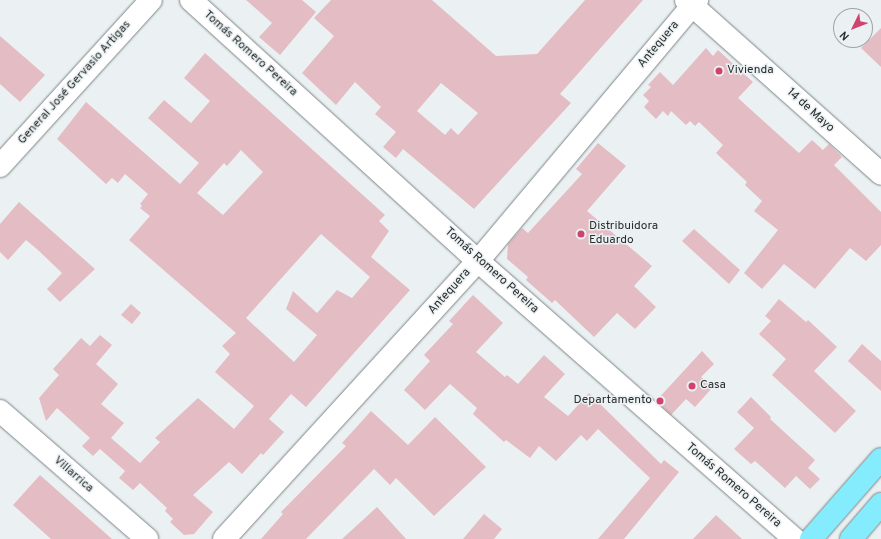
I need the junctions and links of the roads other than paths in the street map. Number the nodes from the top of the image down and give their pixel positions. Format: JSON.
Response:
{"nodes":[{"id":1,"x":151,"y":0,"type":"edge"},
{"id":2,"x":191,"y":0,"type":"edge"},
{"id":3,"x":692,"y":2,"type":"edge"},
{"id":4,"x":0,"y":166,"type":"edge"},
{"id":5,"x":881,"y":174,"type":"edge"},
{"id":6,"x":478,"y":261,"type":"junction"},
{"id":7,"x":0,"y":411,"type":"edge"},
{"id":8,"x":881,"y":459,"type":"edge"},
{"id":9,"x":881,"y":504,"type":"edge"},
{"id":10,"x":147,"y":539,"type":"edge"},
{"id":11,"x":224,"y":539,"type":"edge"},
{"id":12,"x":794,"y":539,"type":"edge"},
{"id":13,"x":811,"y":539,"type":"edge"},
{"id":14,"x":851,"y":539,"type":"edge"}],
"edges":[{"from":1,"to":4,"type":"street","name":"General José Gervasio Artigas"},
{"from":2,"to":6,"type":"street","name":"Tomás Romero Pereira"},
{"from":3,"to":5,"type":"street","name":"14 de Mayo"},
{"from":3,"to":6,"type":"street","name":"Antequera"},
{"from":6,"to":11,"type":"street","name":"Antequera"},
{"from":6,"to":12,"type":"street","name":"Tomás Romero Pereira"},
{"from":7,"to":10,"type":"street","name":"Villarrica"},
{"from":8,"to":13,"type":"main road"},
{"from":9,"to":14,"type":"main road"}]}
